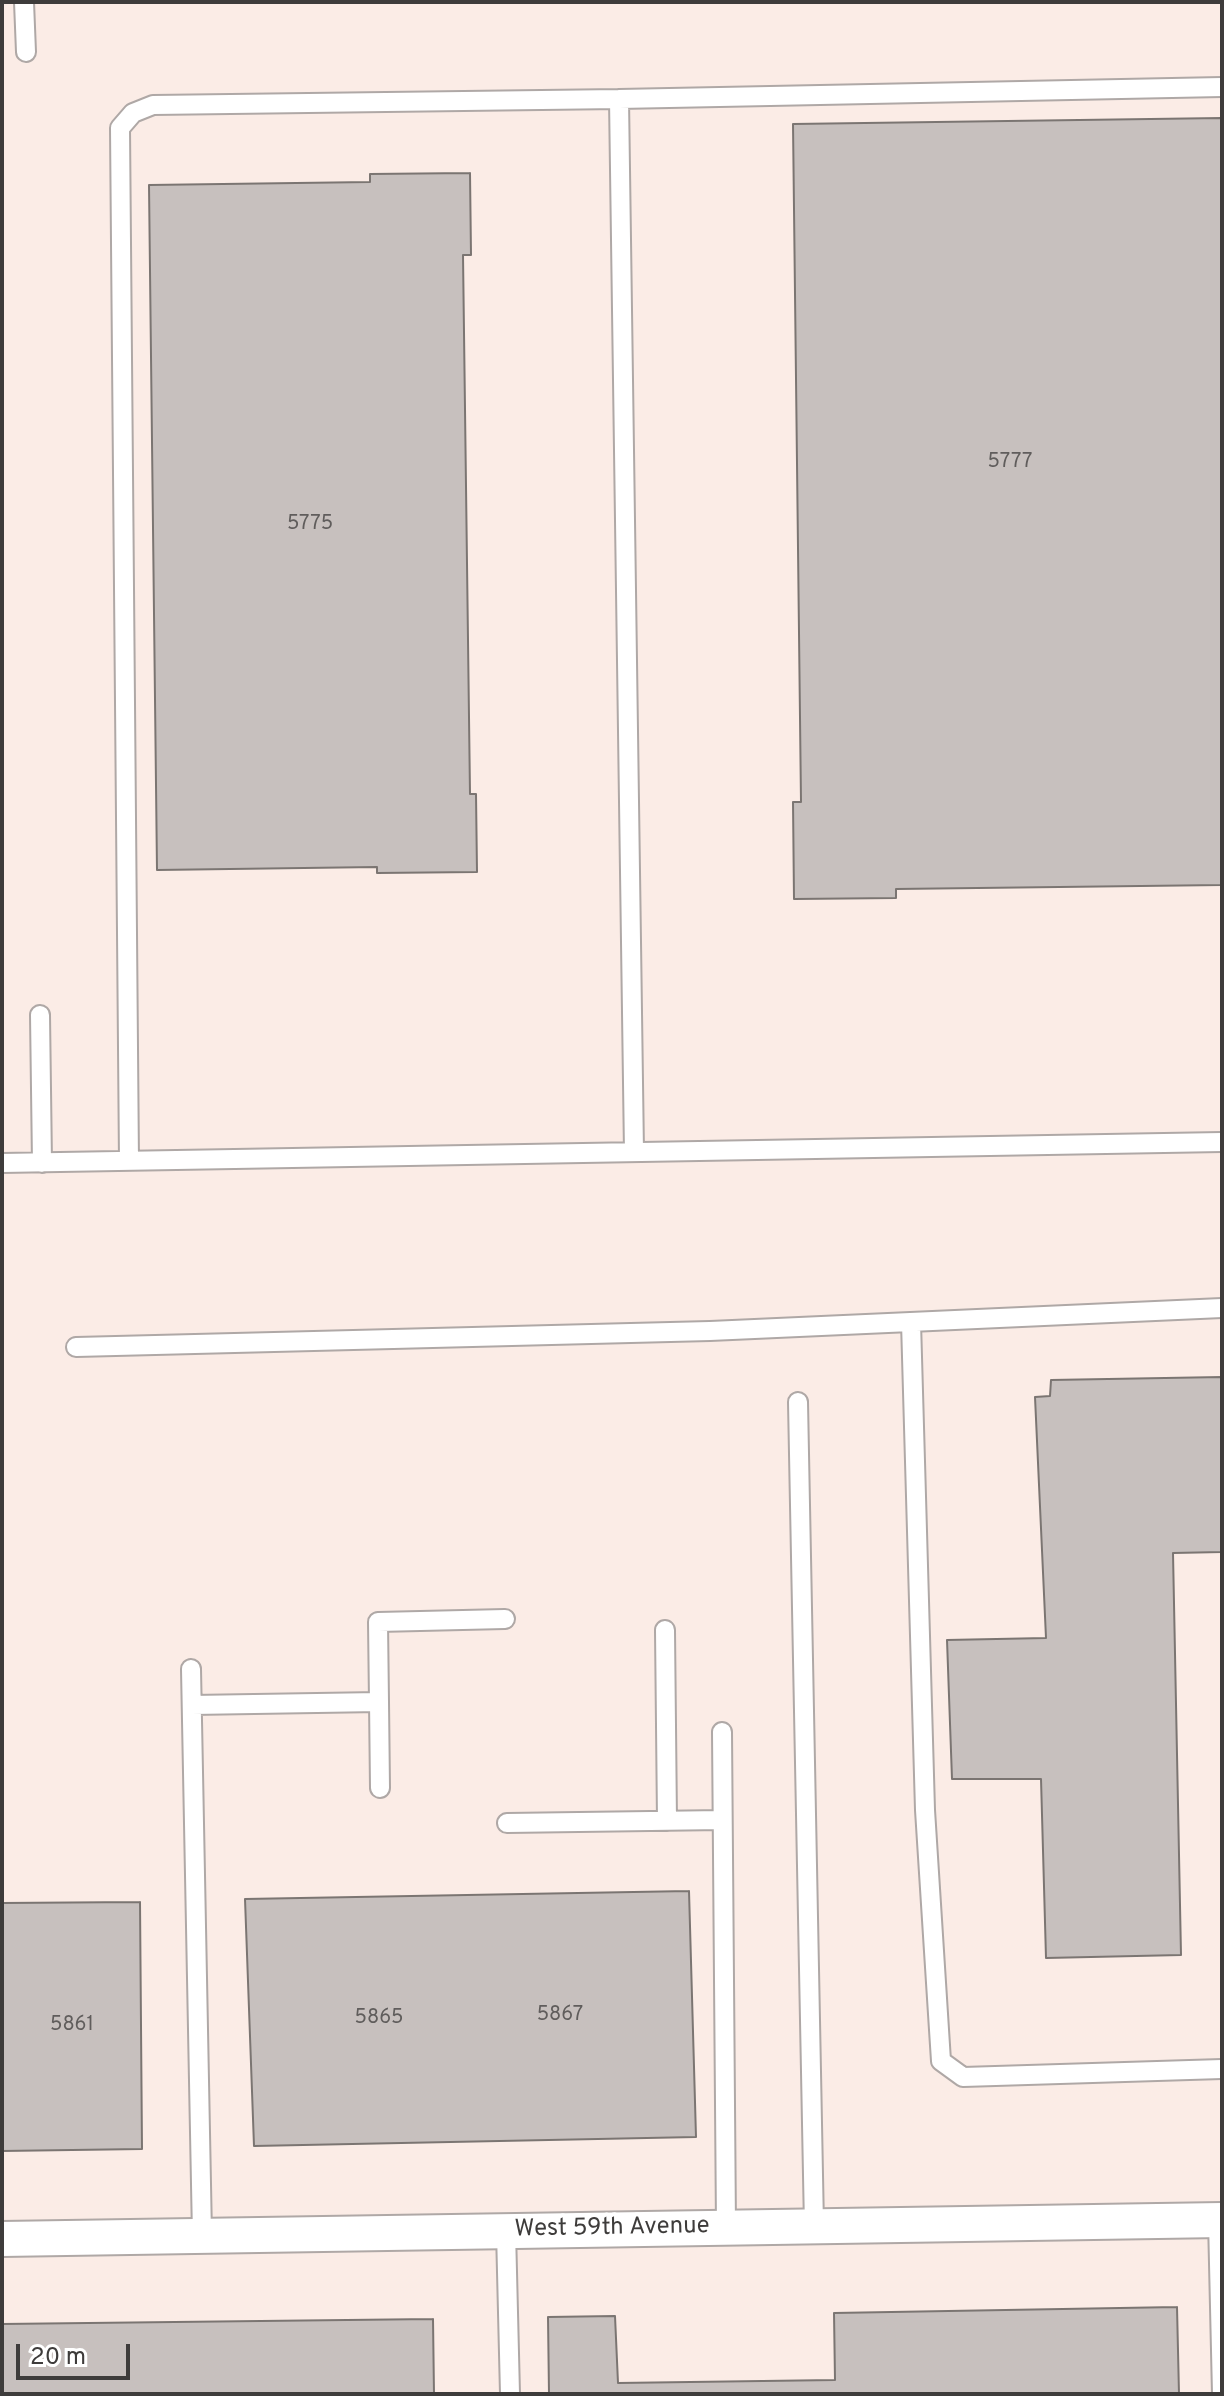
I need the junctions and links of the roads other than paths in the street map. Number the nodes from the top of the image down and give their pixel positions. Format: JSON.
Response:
{"nodes":[{"id":1,"x":24,"y":2,"type":"edge"},
{"id":2,"x":26,"y":52,"type":"dead end"},
{"id":3,"x":1222,"y":87,"type":"edge"},
{"id":4,"x":619,"y":99,"type":"junction"},
{"id":5,"x":40,"y":1015,"type":"dead end"},
{"id":6,"x":1222,"y":1142,"type":"edge"},
{"id":7,"x":634,"y":1152,"type":"junction"},
{"id":8,"x":129,"y":1161,"type":"junction"},
{"id":9,"x":2,"y":1163,"type":"edge"},
{"id":10,"x":42,"y":1163,"type":"junction"},
{"id":11,"x":1222,"y":1308,"type":"edge"},
{"id":12,"x":911,"y":1322,"type":"junction"},
{"id":13,"x":76,"y":1347,"type":"dead end"},
{"id":14,"x":798,"y":1402,"type":"dead end"},
{"id":15,"x":505,"y":1619,"type":"dead end"},
{"id":16,"x":665,"y":1630,"type":"dead end"},
{"id":17,"x":191,"y":1669,"type":"dead end"},
{"id":18,"x":379,"y":1702,"type":"junction"},
{"id":19,"x":192,"y":1705,"type":"junction"},
{"id":20,"x":722,"y":1732,"type":"dead end"},
{"id":21,"x":380,"y":1788,"type":"dead end"},
{"id":22,"x":722,"y":1820,"type":"junction"},
{"id":23,"x":667,"y":1821,"type":"junction"},
{"id":24,"x":507,"y":1823,"type":"dead end"},
{"id":25,"x":1222,"y":2069,"type":"edge"},
{"id":26,"x":1220,"y":2220,"type":"edge"},
{"id":27,"x":814,"y":2226,"type":"junction"},
{"id":28,"x":726,"y":2227,"type":"junction"},
{"id":29,"x":506,"y":2231,"type":"junction"},
{"id":30,"x":202,"y":2235,"type":"junction"},
{"id":31,"x":2,"y":2239,"type":"edge"},
{"id":32,"x":510,"y":2394,"type":"edge"},
{"id":33,"x":1222,"y":2394,"type":"edge"}],
"edges":[{"from":1,"to":2,"type":"lane"},
{"from":3,"to":4,"type":"lane"},
{"from":4,"to":7,"type":"lane"},
{"from":4,"to":8,"type":"lane"},
{"from":5,"to":10,"type":"lane"},
{"from":6,"to":7,"type":"lane"},
{"from":7,"to":8,"type":"lane"},
{"from":8,"to":10,"type":"lane"},
{"from":9,"to":10,"type":"lane"},
{"from":11,"to":12,"type":"lane"},
{"from":12,"to":13,"type":"lane"},
{"from":12,"to":25,"type":"lane"},
{"from":14,"to":27,"type":"lane"},
{"from":15,"to":18,"type":"lane"},
{"from":16,"to":23,"type":"lane"},
{"from":17,"to":19,"type":"lane"},
{"from":18,"to":19,"type":"lane"},
{"from":18,"to":21,"type":"lane"},
{"from":19,"to":30,"type":"lane"},
{"from":20,"to":22,"type":"lane"},
{"from":22,"to":23,"type":"lane"},
{"from":22,"to":28,"type":"lane"},
{"from":23,"to":24,"type":"lane"},
{"from":26,"to":27,"type":"street","name":"West 59th Avenue"},
{"from":26,"to":33,"type":"lane"},
{"from":27,"to":28,"type":"street","name":"West 59th Avenue"},
{"from":28,"to":29,"type":"street","name":"West 59th Avenue"},
{"from":29,"to":30,"type":"street","name":"West 59th Avenue"},
{"from":29,"to":32,"type":"lane"},
{"from":30,"to":31,"type":"street","name":"West 59th Avenue"}]}
